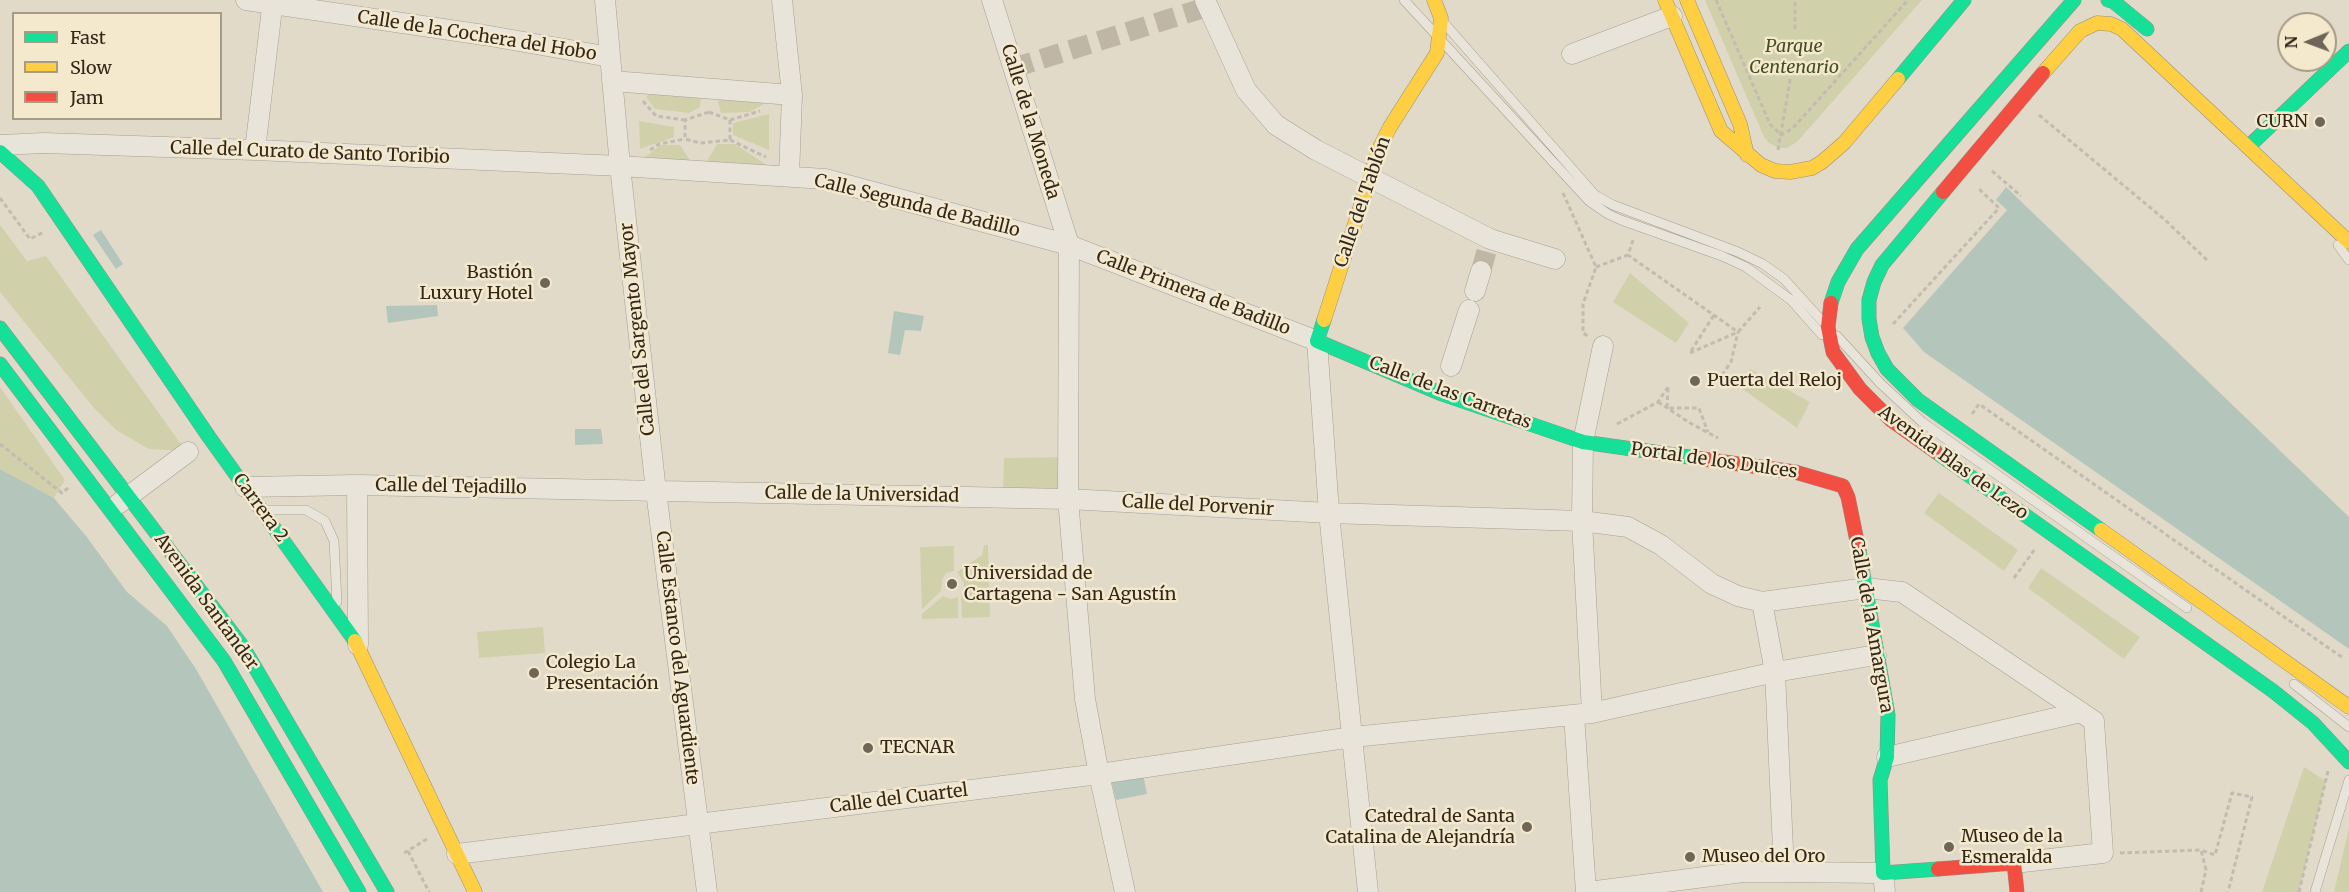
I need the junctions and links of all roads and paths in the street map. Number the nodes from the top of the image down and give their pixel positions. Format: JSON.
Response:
{"nodes":[{"id":1,"x":246,"y":0,"type":"edge"},
{"id":2,"x":605,"y":0,"type":"edge"},
{"id":3,"x":782,"y":0,"type":"edge"},
{"id":4,"x":992,"y":0,"type":"edge"},
{"id":5,"x":1205,"y":0,"type":"edge"},
{"id":6,"x":1404,"y":0,"type":"edge"},
{"id":7,"x":1425,"y":0,"type":"edge"},
{"id":8,"x":1434,"y":0,"type":"edge"},
{"id":9,"x":1687,"y":0,"type":"edge"},
{"id":10,"x":1716,"y":0,"type":"edge"},
{"id":11,"x":1795,"y":0,"type":"edge"},
{"id":12,"x":1908,"y":0,"type":"edge"},
{"id":13,"x":1964,"y":0,"type":"edge"},
{"id":14,"x":2074,"y":0,"type":"edge"},
{"id":15,"x":2108,"y":0,"type":"edge"},
{"id":16,"x":273,"y":2,"type":"edge"},
{"id":17,"x":1668,"y":8,"type":"edge"},
{"id":18,"x":1440,"y":18,"type":"junction"},
{"id":19,"x":1795,"y":29,"type":"dead end"},
{"id":20,"x":2154,"y":35,"type":"dead end"},
{"id":21,"x":1440,"y":39,"type":"junction"},
{"id":22,"x":2349,"y":51,"type":"edge"},
{"id":23,"x":1572,"y":54,"type":"dead end"},
{"id":24,"x":610,"y":57,"type":"junction"},
{"id":25,"x":1791,"y":75,"type":"dead end"},
{"id":26,"x":621,"y":81,"type":"junction"},
{"id":27,"x":792,"y":95,"type":"junction"},
{"id":28,"x":2039,"y":115,"type":"dead end"},
{"id":29,"x":685,"y":120,"type":"junction"},
{"id":30,"x":1781,"y":135,"type":"junction"},
{"id":31,"x":0,"y":145,"type":"edge"},
{"id":32,"x":2248,"y":147,"type":"junction"},
{"id":33,"x":255,"y":150,"type":"junction"},
{"id":34,"x":0,"y":152,"type":"edge"},
{"id":35,"x":1747,"y":155,"type":"junction"},
{"id":36,"x":620,"y":166,"type":"junction"},
{"id":37,"x":1775,"y":171,"type":"junction"},
{"id":38,"x":1992,"y":171,"type":"dead end"},
{"id":39,"x":1369,"y":175,"type":"junction"},
{"id":40,"x":789,"y":176,"type":"junction"},
{"id":41,"x":1978,"y":188,"type":"dead end"},
{"id":42,"x":1562,"y":192,"type":"dead end"},
{"id":43,"x":2021,"y":196,"type":"dead end"},
{"id":44,"x":0,"y":198,"type":"edge"},
{"id":45,"x":2302,"y":198,"type":"junction"},
{"id":46,"x":44,"y":232,"type":"dead end"},
{"id":47,"x":1633,"y":240,"type":"dead end"},
{"id":48,"x":2349,"y":242,"type":"edge"},
{"id":49,"x":1069,"y":245,"type":"junction"},
{"id":50,"x":1628,"y":255,"type":"junction"},
{"id":51,"x":1555,"y":259,"type":"dead end"},
{"id":52,"x":2349,"y":260,"type":"edge"},
{"id":53,"x":2209,"y":262,"type":"dead end"},
{"id":54,"x":1596,"y":267,"type":"junction"},
{"id":55,"x":1481,"y":271,"type":"tunnel mouth"},
{"id":56,"x":1475,"y":291,"type":"dead end"},
{"id":57,"x":1760,"y":307,"type":"dead end"},
{"id":58,"x":1469,"y":310,"type":"dead end"},
{"id":59,"x":1714,"y":315,"type":"junction"},
{"id":60,"x":1899,"y":318,"type":"dead end"},
{"id":61,"x":1828,"y":327,"type":"junction"},
{"id":62,"x":0,"y":328,"type":"edge"},
{"id":63,"x":1738,"y":332,"type":"junction"},
{"id":64,"x":1317,"y":340,"type":"junction"},
{"id":65,"x":1603,"y":346,"type":"joint"},
{"id":66,"x":1833,"y":352,"type":"junction"},
{"id":67,"x":0,"y":364,"type":"edge"},
{"id":68,"x":1451,"y":366,"type":"dead end"},
{"id":69,"x":1722,"y":375,"type":"dead end"},
{"id":70,"x":1970,"y":417,"type":"dead end"},
{"id":71,"x":1611,"y":427,"type":"dead end"},
{"id":72,"x":1709,"y":434,"type":"dead end"},
{"id":73,"x":1583,"y":442,"type":"junction"},
{"id":74,"x":0,"y":444,"type":"edge"},
{"id":75,"x":199,"y":444,"type":"junction"},
{"id":76,"x":85,"y":475,"type":"junction"},
{"id":77,"x":357,"y":485,"type":"junction"},
{"id":78,"x":1843,"y":486,"type":"joint"},
{"id":79,"x":245,"y":487,"type":"junction"},
{"id":80,"x":656,"y":491,"type":"junction"},
{"id":81,"x":129,"y":496,"type":"junction"},
{"id":82,"x":1068,"y":499,"type":"junction"},
{"id":83,"x":111,"y":509,"type":"junction"},
{"id":84,"x":263,"y":510,"type":"junction"},
{"id":85,"x":1329,"y":513,"type":"junction"},
{"id":86,"x":1582,"y":521,"type":"junction"},
{"id":87,"x":2037,"y":545,"type":"dead end"},
{"id":88,"x":2014,"y":578,"type":"dead end"},
{"id":89,"x":1866,"y":588,"type":"junction"},
{"id":90,"x":1762,"y":602,"type":"junction"},
{"id":91,"x":2192,"y":611,"type":"dead end"},
{"id":92,"x":338,"y":616,"type":"junction"},
{"id":93,"x":358,"y":645,"type":"junction"},
{"id":94,"x":1876,"y":656,"type":"junction"},
{"id":95,"x":2343,"y":658,"type":"dead end"},
{"id":96,"x":1774,"y":672,"type":"junction"},
{"id":97,"x":2288,"y":679,"type":"dead end"},
{"id":98,"x":2349,"y":707,"type":"edge"},
{"id":99,"x":2081,"y":712,"type":"junction"},
{"id":100,"x":1583,"y":714,"type":"junction"},
{"id":101,"x":2349,"y":727,"type":"edge"},
{"id":102,"x":1353,"y":737,"type":"junction"},
{"id":103,"x":1887,"y":757,"type":"junction"},
{"id":104,"x":2349,"y":762,"type":"edge"},
{"id":105,"x":2329,"y":765,"type":"dead end"},
{"id":106,"x":1099,"y":774,"type":"junction"},
{"id":107,"x":2349,"y":780,"type":"edge"},
{"id":108,"x":698,"y":825,"type":"junction"},
{"id":109,"x":444,"y":828,"type":"junction"},
{"id":110,"x":2201,"y":850,"type":"junction"},
{"id":111,"x":2103,"y":853,"type":"junction"},
{"id":112,"x":457,"y":854,"type":"junction"},
{"id":113,"x":2014,"y":863,"type":"junction"},
{"id":114,"x":1784,"y":872,"type":"junction"},
{"id":115,"x":1884,"y":883,"type":"edge"},
{"id":116,"x":1721,"y":884,"type":"edge"},
{"id":117,"x":359,"y":892,"type":"edge"},
{"id":118,"x":387,"y":892,"type":"edge"},
{"id":119,"x":429,"y":892,"type":"edge"},
{"id":120,"x":476,"y":892,"type":"edge"},
{"id":121,"x":707,"y":892,"type":"edge"},
{"id":122,"x":1125,"y":892,"type":"edge"},
{"id":123,"x":1368,"y":892,"type":"edge"},
{"id":124,"x":1587,"y":892,"type":"edge"},
{"id":125,"x":2017,"y":892,"type":"edge"},
{"id":126,"x":2201,"y":892,"type":"edge"},
{"id":127,"x":2228,"y":892,"type":"edge"},
{"id":128,"x":2299,"y":892,"type":"edge"},
{"id":129,"x":2315,"y":892,"type":"edge"}],
"edges":[{"from":1,"to":16,"type":"street","name":"Calle de la Cochera del Hobo"},
{"from":2,"to":24,"type":"street","name":"Calle del Sargento Mayor"},
{"from":3,"to":27,"type":"street"},
{"from":4,"to":49,"type":"street","name":"Calle de la Moneda"},
{"from":5,"to":39,"type":"street"},
{"from":6,"to":21,"type":"lane"},
{"from":7,"to":18,"type":"lane"},
{"from":8,"to":18,"type":"main road"},
{"from":9,"to":35,"type":"main road"},
{"from":10,"to":30,"type":"path"},
{"from":11,"to":19,"type":"path"},
{"from":12,"to":30,"type":"path"},
{"from":13,"to":37,"type":"main road"},
{"from":14,"to":61,"type":"main road","name":"Avenida Blas de Lezo"},
{"from":15,"to":20,"type":"main road"},
{"from":16,"to":24,"type":"street","name":"Calle de la Cochera del Hobo"},
{"from":16,"to":33,"type":"street"},
{"from":17,"to":23,"type":"street"},
{"from":17,"to":35,"type":"main road"},
{"from":18,"to":21,"type":"main road"},
{"from":18,"to":61,"type":"lane"},
{"from":21,"to":39,"type":"main road","name":"Calle del Tablón"},
{"from":21,"to":66,"type":"lane"},
{"from":22,"to":32,"type":"main road"},
{"from":24,"to":26,"type":"street","name":"Calle del Sargento Mayor"},
{"from":25,"to":30,"type":"path"},
{"from":26,"to":27,"type":"street"},
{"from":26,"to":29,"type":"path"},
{"from":26,"to":36,"type":"street","name":"Calle del Sargento Mayor"},
{"from":27,"to":40,"type":"street"},
{"from":28,"to":53,"type":"path"},
{"from":29,"to":29,"type":"path"},
{"from":30,"to":37,"type":"path"},
{"from":31,"to":33,"type":"street","name":"Calle del Curato de Santo Toribio"},
{"from":32,"to":45,"type":"main road","name":"Avenida Blas de Lezo"},
{"from":32,"to":98,"type":"main road","name":"Avenida Blas de Lezo"},
{"from":33,"to":36,"type":"street","name":"Calle del Curato de Santo Toribio"},
{"from":34,"to":75,"type":"main road","name":"Carrera 2"},
{"from":35,"to":37,"type":"main road"},
{"from":36,"to":40,"type":"street","name":"Calle Segunda de Badillo"},
{"from":36,"to":80,"type":"street","name":"Calle del Sargento Mayor"},
{"from":38,"to":43,"type":"path"},
{"from":39,"to":51,"type":"street"},
{"from":39,"to":64,"type":"main road","name":"Calle del Tablón"},
{"from":40,"to":49,"type":"street","name":"Calle Segunda de Badillo"},
{"from":41,"to":60,"type":"path"},
{"from":42,"to":54,"type":"path"},
{"from":44,"to":46,"type":"path"},
{"from":45,"to":48,"type":"main road","name":"Avenida Blas de Lezo"},
{"from":45,"to":52,"type":"lane"},
{"from":47,"to":50,"type":"path"},
{"from":49,"to":64,"type":"street","name":"Calle Primera de Badillo"},
{"from":49,"to":82,"type":"street","name":"Calle de la Moneda"},
{"from":50,"to":54,"type":"path"},
{"from":50,"to":59,"type":"path"},
{"from":54,"to":65,"type":"path"},
{"from":55,"to":56,"type":"street"},
{"from":57,"to":63,"type":"path"},
{"from":58,"to":68,"type":"street"},
{"from":59,"to":63,"type":"path"},
{"from":59,"to":63,"type":"path"},
{"from":61,"to":66,"type":"main road","name":"Avenida Blas de Lezo"},
{"from":61,"to":91,"type":"lane"},
{"from":62,"to":81,"type":"main road","name":"Avenida Santander"},
{"from":63,"to":69,"type":"path"},
{"from":64,"to":73,"type":"main road","name":"Calle de las Carretas"},
{"from":64,"to":85,"type":"street"},
{"from":65,"to":73,"type":"street"},
{"from":66,"to":104,"type":"main road","name":"Avenida Blas de Lezo"},
{"from":67,"to":76,"type":"main road","name":"Avenida Santander"},
{"from":70,"to":95,"type":"path"},
{"from":71,"to":72,"type":"path"},
{"from":73,"to":78,"type":"main road","name":"Portal de los Dulces"},
{"from":73,"to":86,"type":"street"},
{"from":74,"to":76,"type":"path"},
{"from":75,"to":79,"type":"main road","name":"Carrera 2"},
{"from":75,"to":81,"type":"street"},
{"from":76,"to":83,"type":"main road","name":"Avenida Santander"},
{"from":77,"to":79,"type":"street","name":"Calle del Tejadillo"},
{"from":77,"to":80,"type":"street","name":"Calle del Tejadillo"},
{"from":77,"to":93,"type":"street"},
{"from":78,"to":89,"type":"main road","name":"Calle de la Amargura"},
{"from":79,"to":84,"type":"main road","name":"Carrera 2"},
{"from":80,"to":82,"type":"street","name":"Calle de la Universidad"},
{"from":80,"to":108,"type":"street","name":"Calle Estanco del Aguardiente"},
{"from":81,"to":83,"type":"street"},
{"from":81,"to":118,"type":"main road","name":"Avenida Santander"},
{"from":82,"to":85,"type":"street","name":"Calle del Porvenir"},
{"from":82,"to":106,"type":"street","name":"Calle de la Moneda"},
{"from":83,"to":117,"type":"main road","name":"Avenida Santander"},
{"from":84,"to":92,"type":"main road","name":"Carrera 2"},
{"from":84,"to":92,"type":"lane"},
{"from":85,"to":86,"type":"street","name":"Calle del Porvenir"},
{"from":85,"to":102,"type":"street"},
{"from":86,"to":90,"type":"street","name":"Calle del Porvenir"},
{"from":86,"to":100,"type":"street"},
{"from":87,"to":88,"type":"path"},
{"from":89,"to":90,"type":"street"},
{"from":89,"to":94,"type":"main road","name":"Calle de la Amargura"},
{"from":89,"to":99,"type":"street"},
{"from":90,"to":96,"type":"street"},
{"from":92,"to":93,"type":"main road","name":"Carrera 2"},
{"from":93,"to":109,"type":"main road","name":"Carrera 2"},
{"from":94,"to":96,"type":"street","name":"Calle del Cuartel"},
{"from":94,"to":103,"type":"main road","name":"Calle de la Amargura"},
{"from":96,"to":100,"type":"street","name":"Calle del Cuartel"},
{"from":96,"to":114,"type":"street"},
{"from":97,"to":101,"type":"lane"},
{"from":99,"to":103,"type":"street"},
{"from":99,"to":111,"type":"street"},
{"from":100,"to":102,"type":"street","name":"Calle del Cuartel"},
{"from":100,"to":124,"type":"street"},
{"from":102,"to":106,"type":"street","name":"Calle del Cuartel"},
{"from":102,"to":123,"type":"street"},
{"from":103,"to":115,"type":"main road","name":"Calle de la Amargura"},
{"from":105,"to":128,"type":"path"},
{"from":106,"to":108,"type":"street","name":"Calle del Cuartel"},
{"from":106,"to":122,"type":"street","name":"Calle de la Moneda"},
{"from":107,"to":129,"type":"lane"},
{"from":108,"to":112,"type":"street","name":"Calle del Cuartel"},
{"from":108,"to":121,"type":"street","name":"Calle Estanco del Aguardiente"},
{"from":109,"to":112,"type":"main road","name":"Carrera 2"},
{"from":109,"to":119,"type":"path"},
{"from":110,"to":111,"type":"path"},
{"from":110,"to":126,"type":"path"},
{"from":110,"to":127,"type":"path"},
{"from":111,"to":113,"type":"street"},
{"from":112,"to":120,"type":"main road","name":"Carrera 2"},
{"from":113,"to":115,"type":"main road"},
{"from":113,"to":125,"type":"main road"},
{"from":114,"to":115,"type":"street"},
{"from":114,"to":116,"type":"street"},
{"from":116,"to":124,"type":"street"}]}
